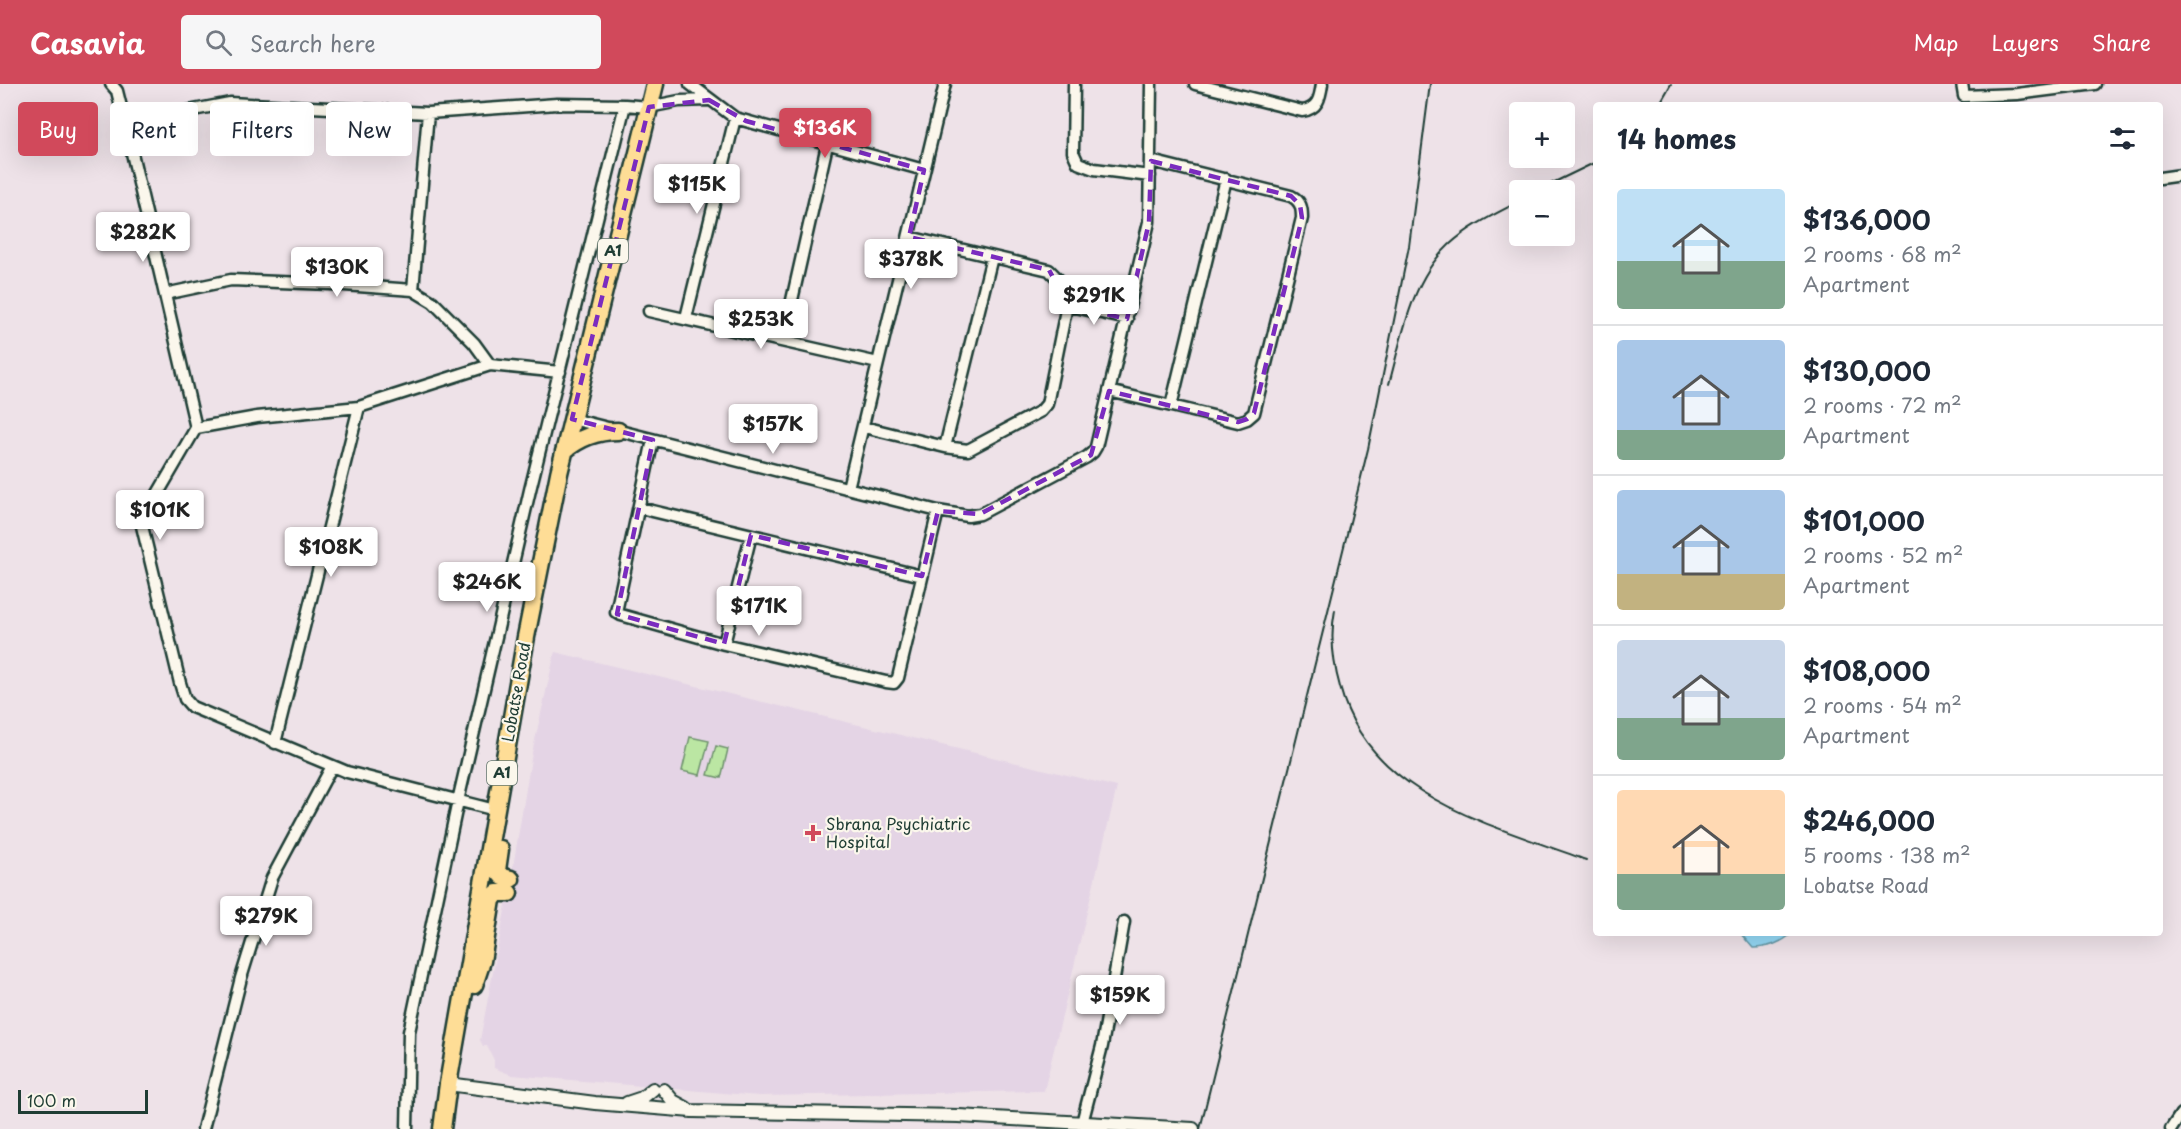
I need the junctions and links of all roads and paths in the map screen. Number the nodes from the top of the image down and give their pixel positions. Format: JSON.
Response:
{"nodes":[{"id":1,"x":111,"y":84,"type":"edge"},
{"id":2,"x":654,"y":84,"type":"edge"},
{"id":3,"x":690,"y":84,"type":"edge"},
{"id":4,"x":945,"y":84,"type":"edge"},
{"id":5,"x":1074,"y":84,"type":"edge"},
{"id":6,"x":1151,"y":84,"type":"edge"},
{"id":7,"x":1195,"y":84,"type":"edge"},
{"id":8,"x":1322,"y":84,"type":"edge"},
{"id":9,"x":1962,"y":84,"type":"edge"},
{"id":10,"x":2095,"y":84,"type":"edge"},
{"id":11,"x":1210,"y":86,"type":"edge"},
{"id":12,"x":710,"y":100,"type":"junction"},
{"id":13,"x":1964,"y":101,"type":"edge"},
{"id":14,"x":120,"y":102,"type":"edge"},
{"id":15,"x":625,"y":105,"type":"junction"},
{"id":16,"x":649,"y":107,"type":"junction"},
{"id":17,"x":198,"y":110,"type":"edge"},
{"id":18,"x":428,"y":113,"type":"junction"},
{"id":19,"x":735,"y":118,"type":"junction"},
{"id":20,"x":827,"y":145,"type":"junction"},
{"id":21,"x":133,"y":156,"type":"edge"},
{"id":22,"x":1151,"y":161,"type":"junction"},
{"id":23,"x":924,"y":170,"type":"junction"},
{"id":24,"x":2181,"y":175,"type":"edge"},
{"id":25,"x":1150,"y":176,"type":"junction"},
{"id":26,"x":2163,"y":178,"type":"edge"},
{"id":27,"x":1226,"y":179,"type":"junction"},
{"id":28,"x":909,"y":237,"type":"junction"},
{"id":29,"x":992,"y":257,"type":"junction"},
{"id":30,"x":413,"y":290,"type":"junction"},
{"id":31,"x":165,"y":294,"type":"junction"},
{"id":32,"x":1067,"y":305,"type":"junction"},
{"id":33,"x":649,"y":310,"type":"dead end"},
{"id":34,"x":686,"y":318,"type":"junction"},
{"id":35,"x":1127,"y":319,"type":"junction"},
{"id":36,"x":783,"y":340,"type":"junction"},
{"id":37,"x":878,"y":363,"type":"junction"},
{"id":38,"x":489,"y":365,"type":"junction"},
{"id":39,"x":560,"y":372,"type":"junction"},
{"id":40,"x":1109,"y":391,"type":"junction"},
{"id":41,"x":1171,"y":405,"type":"junction"},
{"id":42,"x":359,"y":407,"type":"junction"},
{"id":43,"x":572,"y":419,"type":"junction"},
{"id":44,"x":864,"y":427,"type":"junction"},
{"id":45,"x":196,"y":428,"type":"junction"},
{"id":46,"x":618,"y":431,"type":"junction"},
{"id":47,"x":653,"y":440,"type":"junction"},
{"id":48,"x":945,"y":447,"type":"junction"},
{"id":49,"x":564,"y":451,"type":"junction"},
{"id":50,"x":848,"y":488,"type":"junction"},
{"id":51,"x":640,"y":508,"type":"junction"},
{"id":52,"x":938,"y":511,"type":"junction"},
{"id":53,"x":751,"y":535,"type":"junction"},
{"id":54,"x":922,"y":576,"type":"junction"},
{"id":55,"x":724,"y":644,"type":"junction"},
{"id":56,"x":510,"y":728,"type":"junction"},
{"id":57,"x":275,"y":742,"type":"junction"},
{"id":58,"x":332,"y":766,"type":"junction"},
{"id":59,"x":458,"y":801,"type":"junction"},
{"id":60,"x":495,"y":810,"type":"junction"},
{"id":61,"x":1124,"y":922,"type":"dead end"},
{"id":62,"x":457,"y":1035,"type":"junction"},
{"id":63,"x":448,"y":1084,"type":"junction"},
{"id":64,"x":620,"y":1105,"type":"junction"},
{"id":65,"x":692,"y":1111,"type":"junction"},
{"id":66,"x":2181,"y":1114,"type":"edge"},
{"id":67,"x":1082,"y":1123,"type":"junction"},
{"id":68,"x":203,"y":1129,"type":"edge"},
{"id":69,"x":407,"y":1129,"type":"edge"},
{"id":70,"x":442,"y":1129,"type":"edge"},
{"id":71,"x":1193,"y":1129,"type":"edge"},
{"id":72,"x":2171,"y":1129,"type":"edge"}],
"edges":[{"from":1,"to":14,"type":"street"},
{"from":2,"to":16,"type":"highway","name":"Lobatse Road","number":"A1"},
{"from":3,"to":12,"type":"street"},
{"from":4,"to":23,"type":"street"},
{"from":5,"to":25,"type":"street"},
{"from":6,"to":22,"type":"street"},
{"from":7,"to":11,"type":"street"},
{"from":8,"to":11,"type":"street"},
{"from":9,"to":13,"type":"street"},
{"from":10,"to":13,"type":"street"},
{"from":12,"to":16,"type":"street"},
{"from":12,"to":19,"type":"street"},
{"from":15,"to":16,"type":"street"},
{"from":15,"to":18,"type":"street"},
{"from":15,"to":39,"type":"street"},
{"from":16,"to":43,"type":"highway","name":"Lobatse Road","number":"A1"},
{"from":17,"to":18,"type":"street"},
{"from":18,"to":30,"type":"street"},
{"from":19,"to":20,"type":"street"},
{"from":19,"to":34,"type":"street"},
{"from":20,"to":23,"type":"street"},
{"from":20,"to":36,"type":"street"},
{"from":21,"to":31,"type":"street"},
{"from":22,"to":25,"type":"street"},
{"from":22,"to":27,"type":"street"},
{"from":23,"to":28,"type":"street"},
{"from":24,"to":26,"type":"street"},
{"from":25,"to":35,"type":"street"},
{"from":27,"to":41,"type":"street"},
{"from":27,"to":41,"type":"street"},
{"from":28,"to":29,"type":"street"},
{"from":28,"to":37,"type":"street"},
{"from":29,"to":32,"type":"street"},
{"from":29,"to":48,"type":"street"},
{"from":30,"to":31,"type":"street"},
{"from":30,"to":38,"type":"street"},
{"from":31,"to":45,"type":"street"},
{"from":32,"to":35,"type":"street"},
{"from":32,"to":48,"type":"street"},
{"from":33,"to":34,"type":"street"},
{"from":34,"to":36,"type":"street"},
{"from":35,"to":40,"type":"street"},
{"from":36,"to":37,"type":"street"},
{"from":37,"to":44,"type":"street"},
{"from":38,"to":39,"type":"street"},
{"from":38,"to":42,"type":"street"},
{"from":39,"to":59,"type":"street"},
{"from":40,"to":41,"type":"street"},
{"from":40,"to":52,"type":"street"},
{"from":42,"to":45,"type":"street"},
{"from":42,"to":57,"type":"street"},
{"from":43,"to":46,"type":"street"},
{"from":43,"to":49,"type":"highway","name":"Lobatse Road","number":"A1"},
{"from":44,"to":48,"type":"street"},
{"from":44,"to":50,"type":"street"},
{"from":45,"to":57,"type":"street"},
{"from":46,"to":47,"type":"street"},
{"from":46,"to":49,"type":"highway"},
{"from":47,"to":50,"type":"street"},
{"from":47,"to":51,"type":"street"},
{"from":49,"to":56,"type":"highway","name":"Lobatse Road","number":"A1"},
{"from":50,"to":52,"type":"street"},
{"from":51,"to":53,"type":"street"},
{"from":51,"to":55,"type":"street"},
{"from":52,"to":54,"type":"street"},
{"from":53,"to":54,"type":"street"},
{"from":53,"to":55,"type":"street"},
{"from":54,"to":55,"type":"street"},
{"from":56,"to":60,"type":"highway","name":"Lobatse Road","number":"A1"},
{"from":56,"to":62,"type":"highway"},
{"from":57,"to":58,"type":"street"},
{"from":58,"to":59,"type":"street"},
{"from":58,"to":68,"type":"street"},
{"from":59,"to":60,"type":"street"},
{"from":59,"to":69,"type":"street"},
{"from":60,"to":62,"type":"highway","name":"Lobatse Road","number":"A1"},
{"from":61,"to":67,"type":"street"},
{"from":62,"to":63,"type":"highway","name":"Lobatse Road","number":"A1"},
{"from":63,"to":64,"type":"street"},
{"from":63,"to":70,"type":"highway","name":"Lobatse Road","number":"A1"},
{"from":64,"to":65,"type":"street"},
{"from":64,"to":65,"type":"street"},
{"from":65,"to":67,"type":"street"},
{"from":66,"to":72,"type":"street"},
{"from":67,"to":71,"type":"street"}]}
